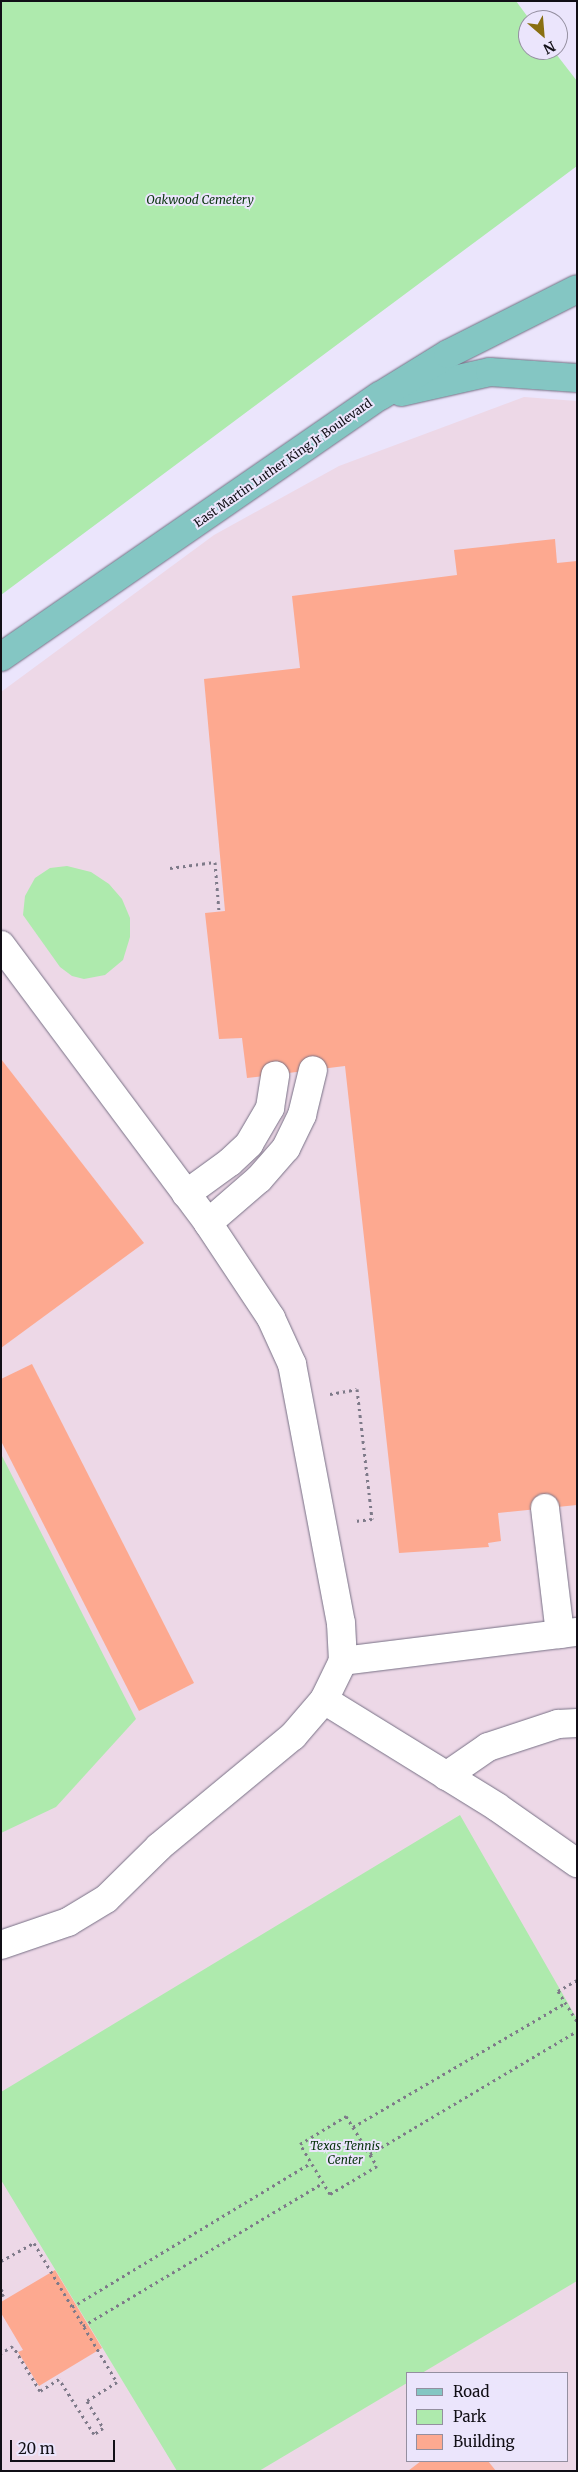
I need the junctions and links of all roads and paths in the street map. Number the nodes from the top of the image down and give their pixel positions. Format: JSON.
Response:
{"nodes":[{"id":1,"x":577,"y":289,"type":"edge"},
{"id":2,"x":577,"y":378,"type":"edge"},
{"id":3,"x":380,"y":396,"type":"junction"},
{"id":4,"x":1,"y":657,"type":"edge"},
{"id":5,"x":170,"y":868,"type":"dead end"},
{"id":6,"x":219,"y":912,"type":"dead end"},
{"id":7,"x":1,"y":945,"type":"edge"},
{"id":8,"x":313,"y":1070,"type":"dead end"},
{"id":9,"x":275,"y":1074,"type":"dead end"},
{"id":10,"x":186,"y":1194,"type":"junction"},
{"id":11,"x":208,"y":1223,"type":"junction"},
{"id":12,"x":324,"y":1394,"type":"dead end"},
{"id":13,"x":545,"y":1508,"type":"dead end"},
{"id":14,"x":350,"y":1522,"type":"dead end"},
{"id":15,"x":568,"y":1633,"type":"edge"},
{"id":16,"x":343,"y":1661,"type":"junction"},
{"id":17,"x":324,"y":1700,"type":"junction"},
{"id":18,"x":577,"y":1724,"type":"edge"},
{"id":19,"x":446,"y":1776,"type":"junction"},
{"id":20,"x":577,"y":1862,"type":"edge"},
{"id":21,"x":1,"y":1945,"type":"edge"},
{"id":22,"x":577,"y":1980,"type":"edge"},
{"id":23,"x":565,"y":2003,"type":"junction"},
{"id":24,"x":577,"y":2022,"type":"edge"},
{"id":25,"x":577,"y":2031,"type":"edge"},
{"id":26,"x":353,"y":2127,"type":"junction"},
{"id":27,"x":370,"y":2154,"type":"junction"},
{"id":28,"x":311,"y":2163,"type":"junction"},
{"id":29,"x":323,"y":2183,"type":"junction"},
{"id":30,"x":1,"y":2261,"type":"edge"},
{"id":31,"x":1,"y":2289,"type":"edge"},
{"id":32,"x":1,"y":2296,"type":"edge"},
{"id":33,"x":72,"y":2307,"type":"junction"},
{"id":34,"x":83,"y":2326,"type":"junction"},
{"id":35,"x":1,"y":2346,"type":"edge"},
{"id":36,"x":3,"y":2352,"type":"edge"}],
"edges":[{"from":1,"to":3,"type":"main road","name":"East Martin Luther King Jr Boulevard"},
{"from":2,"to":3,"type":"main road"},
{"from":3,"to":4,"type":"main road","name":"East Martin Luther King Jr Boulevard"},
{"from":5,"to":6,"type":"path"},
{"from":7,"to":10,"type":"lane"},
{"from":8,"to":11,"type":"lane"},
{"from":9,"to":10,"type":"lane"},
{"from":10,"to":11,"type":"lane"},
{"from":11,"to":16,"type":"lane"},
{"from":12,"to":14,"type":"path"},
{"from":13,"to":15,"type":"lane"},
{"from":15,"to":16,"type":"lane"},
{"from":16,"to":17,"type":"lane"},
{"from":17,"to":19,"type":"lane"},
{"from":17,"to":21,"type":"lane"},
{"from":18,"to":19,"type":"lane"},
{"from":19,"to":20,"type":"lane"},
{"from":22,"to":23,"type":"path"},
{"from":23,"to":24,"type":"path"},
{"from":23,"to":26,"type":"path"},
{"from":25,"to":27,"type":"path"},
{"from":26,"to":27,"type":"path"},
{"from":26,"to":28,"type":"path"},
{"from":27,"to":29,"type":"path"},
{"from":28,"to":29,"type":"path"},
{"from":28,"to":33,"type":"path"},
{"from":29,"to":34,"type":"path"},
{"from":30,"to":33,"type":"path"},
{"from":31,"to":32,"type":"path"},
{"from":33,"to":34,"type":"path"},
{"from":34,"to":36,"type":"path"},
{"from":35,"to":36,"type":"path"}]}
